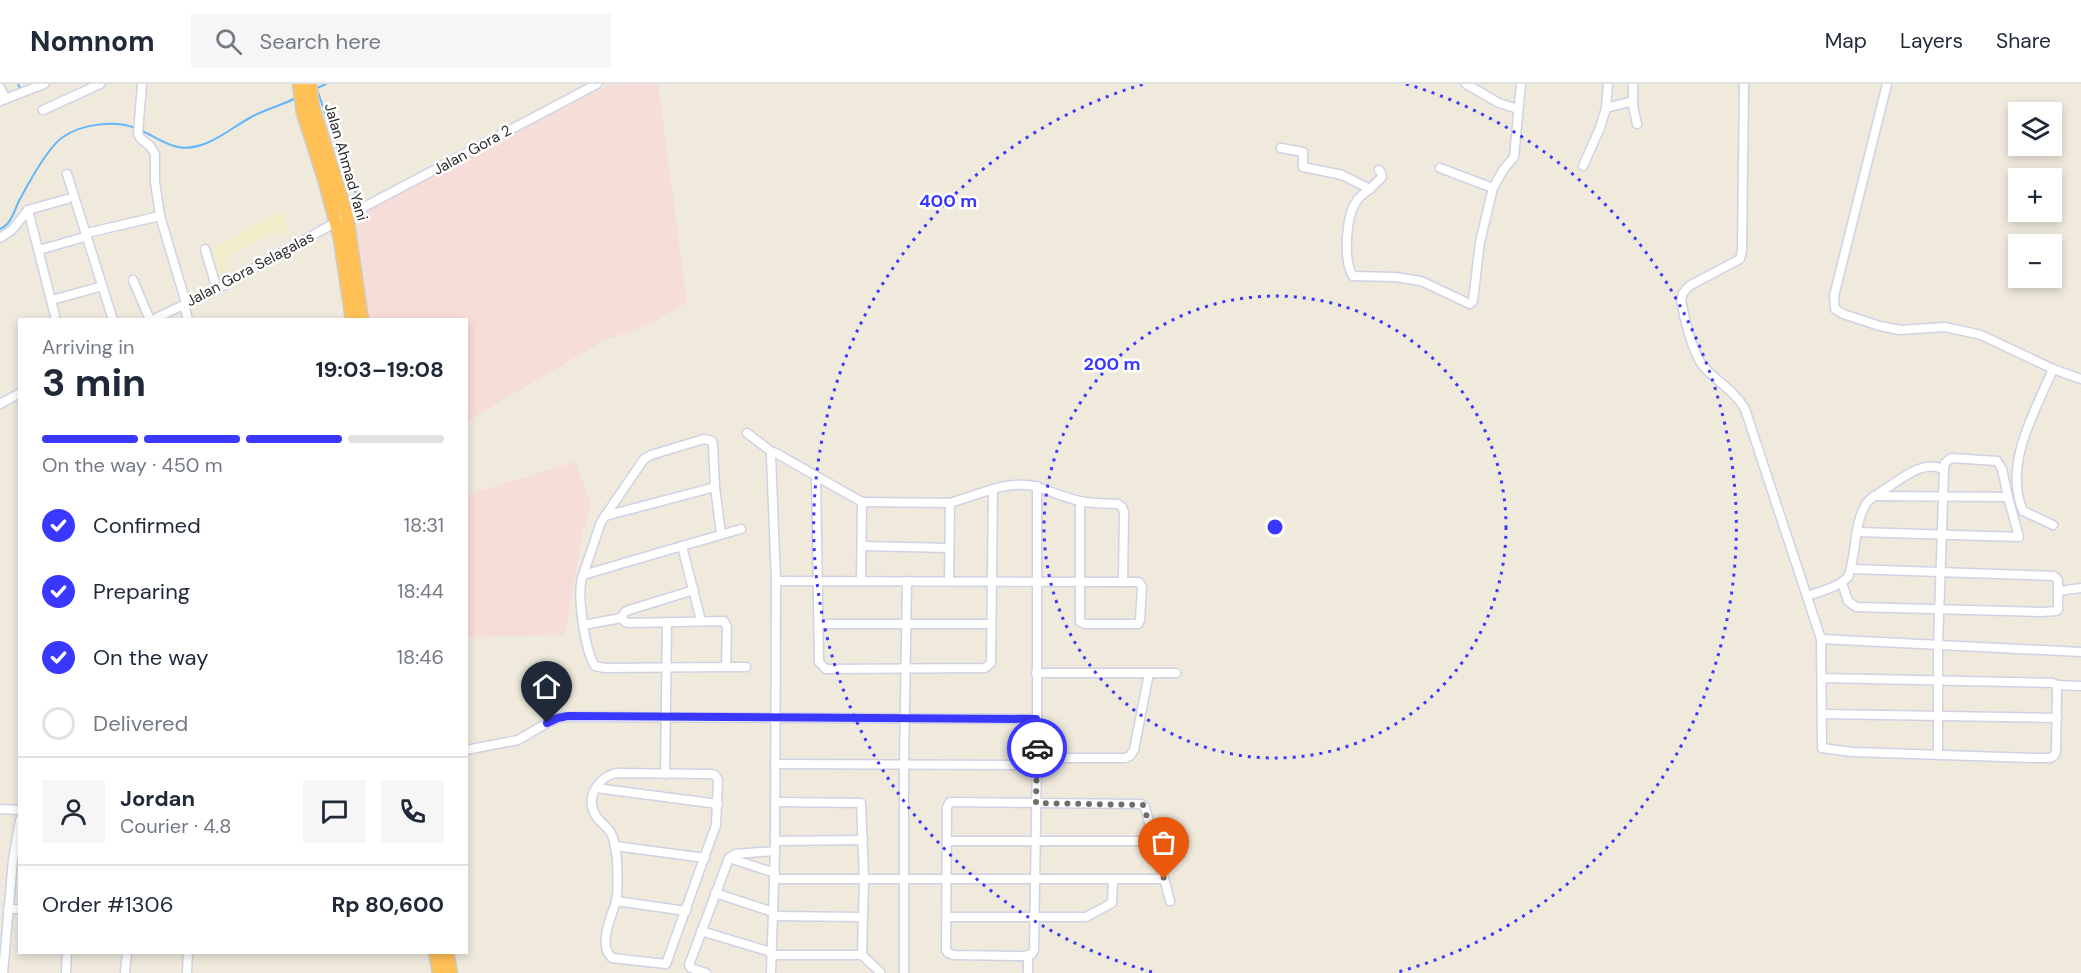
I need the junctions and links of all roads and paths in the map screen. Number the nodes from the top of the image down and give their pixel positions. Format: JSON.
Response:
{"nodes":[{"id":1,"x":44,"y":84,"type":"edge"},
{"id":2,"x":99,"y":84,"type":"edge"},
{"id":3,"x":142,"y":84,"type":"edge"},
{"id":4,"x":597,"y":84,"type":"edge"},
{"id":5,"x":1467,"y":84,"type":"edge"},
{"id":6,"x":1521,"y":84,"type":"edge"},
{"id":7,"x":1608,"y":84,"type":"edge"},
{"id":8,"x":1633,"y":84,"type":"edge"},
{"id":9,"x":1744,"y":84,"type":"edge"},
{"id":10,"x":1887,"y":84,"type":"edge"},
{"id":11,"x":303,"y":85,"type":"edge"},
{"id":12,"x":0,"y":88,"type":"edge"},
{"id":13,"x":3,"y":100,"type":"edge"},
{"id":14,"x":1633,"y":101,"type":"junction"},
{"id":15,"x":1606,"y":108,"type":"junction"},
{"id":16,"x":1518,"y":109,"type":"junction"},
{"id":17,"x":43,"y":111,"type":"dead end"},
{"id":18,"x":310,"y":116,"type":"junction"},
{"id":19,"x":1637,"y":124,"type":"dead end"},
{"id":20,"x":1281,"y":148,"type":"dead end"},
{"id":21,"x":1583,"y":166,"type":"dead end"},
{"id":22,"x":1440,"y":168,"type":"dead end"},
{"id":23,"x":1379,"y":170,"type":"dead end"},
{"id":24,"x":67,"y":174,"type":"dead end"},
{"id":25,"x":1493,"y":188,"type":"junction"},
{"id":26,"x":1370,"y":189,"type":"junction"},
{"id":27,"x":67,"y":199,"type":"dead end"},
{"id":28,"x":28,"y":210,"type":"junction"},
{"id":29,"x":160,"y":216,"type":"junction"},
{"id":30,"x":347,"y":216,"type":"junction"},
{"id":31,"x":336,"y":224,"type":"junction"},
{"id":32,"x":84,"y":236,"type":"junction"},
{"id":33,"x":0,"y":238,"type":"edge"},
{"id":34,"x":205,"y":249,"type":"dead end"},
{"id":35,"x":39,"y":250,"type":"junction"},
{"id":36,"x":133,"y":280,"type":"dead end"},
{"id":37,"x":99,"y":287,"type":"dead end"},
{"id":38,"x":217,"y":289,"type":"junction"},
{"id":39,"x":52,"y":300,"type":"junction"},
{"id":40,"x":185,"y":304,"type":"junction"},
{"id":41,"x":56,"y":318,"type":"edge"},
{"id":42,"x":112,"y":318,"type":"edge"},
{"id":43,"x":150,"y":318,"type":"edge"},
{"id":44,"x":155,"y":318,"type":"edge"},
{"id":45,"x":188,"y":318,"type":"edge"},
{"id":46,"x":352,"y":318,"type":"edge"},
{"id":47,"x":362,"y":318,"type":"edge"},
{"id":48,"x":2053,"y":369,"type":"junction"},
{"id":49,"x":2081,"y":379,"type":"edge"},
{"id":50,"x":18,"y":394,"type":"edge"},
{"id":51,"x":0,"y":404,"type":"edge"},
{"id":52,"x":747,"y":433,"type":"dead end"},
{"id":53,"x":772,"y":452,"type":"junction"},
{"id":54,"x":1944,"y":470,"type":"junction"},
{"id":55,"x":816,"y":476,"type":"junction"},
{"id":56,"x":1037,"y":486,"type":"junction"},
{"id":57,"x":715,"y":487,"type":"junction"},
{"id":58,"x":993,"y":489,"type":"junction"},
{"id":59,"x":1874,"y":496,"type":"junction"},
{"id":60,"x":1944,"y":496,"type":"junction"},
{"id":61,"x":2008,"y":497,"type":"junction"},
{"id":62,"x":1080,"y":501,"type":"junction"},
{"id":63,"x":862,"y":502,"type":"junction"},
{"id":64,"x":950,"y":503,"type":"junction"},
{"id":65,"x":605,"y":516,"type":"junction"},
{"id":66,"x":2053,"y":525,"type":"dead end"},
{"id":67,"x":741,"y":529,"type":"dead end"},
{"id":68,"x":1858,"y":532,"type":"junction"},
{"id":69,"x":721,"y":534,"type":"junction"},
{"id":70,"x":1941,"y":534,"type":"junction"},
{"id":71,"x":682,"y":546,"type":"junction"},
{"id":72,"x":862,"y":546,"type":"junction"},
{"id":73,"x":949,"y":548,"type":"junction"},
{"id":74,"x":1851,"y":569,"type":"junction"},
{"id":75,"x":1940,"y":573,"type":"junction"},
{"id":76,"x":583,"y":575,"type":"junction"},
{"id":77,"x":776,"y":581,"type":"junction"},
{"id":78,"x":819,"y":581,"type":"junction"},
{"id":79,"x":861,"y":581,"type":"junction"},
{"id":80,"x":907,"y":581,"type":"junction"},
{"id":81,"x":949,"y":581,"type":"junction"},
{"id":82,"x":992,"y":582,"type":"junction"},
{"id":83,"x":1036,"y":582,"type":"junction"},
{"id":84,"x":1081,"y":582,"type":"junction"},
{"id":85,"x":1123,"y":582,"type":"junction"},
{"id":86,"x":1842,"y":583,"type":"junction"},
{"id":87,"x":2081,"y":588,"type":"edge"},
{"id":88,"x":694,"y":590,"type":"junction"},
{"id":89,"x":2059,"y":591,"type":"junction"},
{"id":90,"x":1807,"y":596,"type":"junction"},
{"id":91,"x":1939,"y":608,"type":"junction"},
{"id":92,"x":621,"y":618,"type":"junction"},
{"id":93,"x":701,"y":621,"type":"junction"},
{"id":94,"x":667,"y":623,"type":"junction"},
{"id":95,"x":819,"y":624,"type":"junction"},
{"id":96,"x":906,"y":624,"type":"junction"},
{"id":97,"x":991,"y":624,"type":"junction"},
{"id":98,"x":584,"y":625,"type":"junction"},
{"id":99,"x":1821,"y":639,"type":"junction"},
{"id":100,"x":1938,"y":645,"type":"junction"},
{"id":101,"x":2081,"y":652,"type":"edge"},
{"id":102,"x":667,"y":667,"type":"junction"},
{"id":103,"x":726,"y":667,"type":"junction"},
{"id":104,"x":746,"y":667,"type":"dead end"},
{"id":105,"x":905,"y":668,"type":"junction"},
{"id":106,"x":1036,"y":673,"type":"junction"},
{"id":107,"x":1149,"y":673,"type":"junction"},
{"id":108,"x":1176,"y":673,"type":"dead end"},
{"id":109,"x":1822,"y":678,"type":"junction"},
{"id":110,"x":1938,"y":681,"type":"junction"},
{"id":111,"x":2056,"y":685,"type":"junction"},
{"id":112,"x":2081,"y":686,"type":"edge"},
{"id":113,"x":1822,"y":714,"type":"junction"},
{"id":114,"x":666,"y":717,"type":"junction"},
{"id":115,"x":1938,"y":717,"type":"junction"},
{"id":116,"x":775,"y":718,"type":"junction"},
{"id":117,"x":904,"y":718,"type":"junction"},
{"id":118,"x":2056,"y":718,"type":"junction"},
{"id":119,"x":1036,"y":719,"type":"junction"},
{"id":120,"x":468,"y":750,"type":"edge"},
{"id":121,"x":1938,"y":755,"type":"junction"},
{"id":122,"x":1037,"y":761,"type":"junction"},
{"id":123,"x":775,"y":764,"type":"junction"},
{"id":124,"x":904,"y":764,"type":"junction"},
{"id":125,"x":665,"y":774,"type":"junction"},
{"id":126,"x":596,"y":788,"type":"junction"},
{"id":127,"x":775,"y":802,"type":"junction"},
{"id":128,"x":1036,"y":803,"type":"junction"},
{"id":129,"x":718,"y":804,"type":"junction"},
{"id":130,"x":0,"y":809,"type":"edge"},
{"id":131,"x":18,"y":810,"type":"edge"},
{"id":132,"x":18,"y":838,"type":"edge"},
{"id":133,"x":863,"y":840,"type":"junction"},
{"id":134,"x":775,"y":841,"type":"junction"},
{"id":135,"x":947,"y":841,"type":"junction"},
{"id":136,"x":1035,"y":841,"type":"junction"},
{"id":137,"x":1155,"y":841,"type":"junction"},
{"id":138,"x":615,"y":846,"type":"junction"},
{"id":139,"x":775,"y":851,"type":"junction"},
{"id":140,"x":705,"y":858,"type":"junction"},
{"id":141,"x":729,"y":858,"type":"junction"},
{"id":142,"x":775,"y":876,"type":"junction"},
{"id":143,"x":864,"y":879,"type":"junction"},
{"id":144,"x":905,"y":879,"type":"junction"},
{"id":145,"x":947,"y":879,"type":"junction"},
{"id":146,"x":1035,"y":879,"type":"junction"},
{"id":147,"x":1164,"y":879,"type":"junction"},
{"id":148,"x":1113,"y":880,"type":"junction"},
{"id":149,"x":715,"y":894,"type":"junction"},
{"id":150,"x":616,"y":901,"type":"junction"},
{"id":151,"x":1170,"y":901,"type":"dead end"},
{"id":152,"x":8,"y":909,"type":"junction"},
{"id":153,"x":18,"y":909,"type":"edge"},
{"id":154,"x":686,"y":911,"type":"junction"},
{"id":155,"x":773,"y":914,"type":"junction"},
{"id":156,"x":863,"y":917,"type":"junction"},
{"id":157,"x":947,"y":917,"type":"junction"},
{"id":158,"x":1035,"y":917,"type":"junction"},
{"id":159,"x":701,"y":931,"type":"junction"},
{"id":160,"x":67,"y":954,"type":"edge"},
{"id":161,"x":126,"y":954,"type":"edge"},
{"id":162,"x":188,"y":954,"type":"edge"},
{"id":163,"x":436,"y":954,"type":"edge"},
{"id":164,"x":447,"y":954,"type":"edge"},
{"id":165,"x":771,"y":954,"type":"junction"},
{"id":166,"x":862,"y":955,"type":"junction"},
{"id":167,"x":1028,"y":956,"type":"junction"},
{"id":168,"x":444,"y":971,"type":"edge"},
{"id":169,"x":880,"y":972,"type":"edge"},
{"id":170,"x":3,"y":973,"type":"edge"},
{"id":171,"x":66,"y":973,"type":"edge"},
{"id":172,"x":124,"y":973,"type":"edge"},
{"id":173,"x":187,"y":973,"type":"edge"},
{"id":174,"x":706,"y":973,"type":"edge"},
{"id":175,"x":771,"y":973,"type":"edge"},
{"id":176,"x":904,"y":973,"type":"edge"},
{"id":177,"x":1028,"y":973,"type":"edge"}],
"edges":[{"from":1,"to":13,"type":"street"},
{"from":2,"to":17,"type":"street"},
{"from":3,"to":29,"type":"street"},
{"from":4,"to":30,"type":"street","name":"Jalan Gora 2"},
{"from":5,"to":16,"type":"street"},
{"from":6,"to":16,"type":"street"},
{"from":7,"to":15,"type":"street"},
{"from":8,"to":14,"type":"street"},
{"from":9,"to":90,"type":"street"},
{"from":10,"to":48,"type":"street"},
{"from":11,"to":18,"type":"highway","name":"Jalan Ahmad Yani"},
{"from":12,"to":13,"type":"street"},
{"from":14,"to":15,"type":"street"},
{"from":14,"to":19,"type":"street"},
{"from":15,"to":21,"type":"street"},
{"from":16,"to":25,"type":"street"},
{"from":18,"to":30,"type":"highway","name":"Jalan Ahmad Yani"},
{"from":18,"to":31,"type":"highway"},
{"from":20,"to":26,"type":"street"},
{"from":22,"to":25,"type":"street"},
{"from":23,"to":26,"type":"street"},
{"from":24,"to":32,"type":"street"},
{"from":25,"to":26,"type":"street"},
{"from":27,"to":28,"type":"street"},
{"from":28,"to":33,"type":"street"},
{"from":28,"to":35,"type":"street"},
{"from":29,"to":32,"type":"street"},
{"from":29,"to":40,"type":"street"},
{"from":30,"to":31,"type":"street","name":"Jalan Gora Selagalas"},
{"from":30,"to":47,"type":"highway","name":"Jalan Ahmad Yani"},
{"from":31,"to":38,"type":"street","name":"Jalan Gora Selagalas"},
{"from":31,"to":46,"type":"highway"},
{"from":32,"to":35,"type":"street"},
{"from":32,"to":42,"type":"street"},
{"from":34,"to":38,"type":"street"},
{"from":35,"to":39,"type":"street"},
{"from":36,"to":43,"type":"street"},
{"from":37,"to":39,"type":"street"},
{"from":38,"to":40,"type":"street","name":"Jalan Gora Selagalas"},
{"from":39,"to":41,"type":"street"},
{"from":40,"to":44,"type":"street","name":"Jalan Gora Selagalas"},
{"from":40,"to":45,"type":"street"},
{"from":48,"to":49,"type":"street"},
{"from":48,"to":66,"type":"street"},
{"from":50,"to":51,"type":"street"},
{"from":52,"to":53,"type":"street"},
{"from":53,"to":55,"type":"street"},
{"from":53,"to":77,"type":"street"},
{"from":54,"to":59,"type":"street"},
{"from":54,"to":60,"type":"street"},
{"from":54,"to":61,"type":"street"},
{"from":55,"to":63,"type":"street"},
{"from":55,"to":78,"type":"street"},
{"from":56,"to":58,"type":"street"},
{"from":56,"to":62,"type":"street"},
{"from":56,"to":83,"type":"street"},
{"from":57,"to":65,"type":"street"},
{"from":57,"to":65,"type":"street"},
{"from":57,"to":69,"type":"street"},
{"from":58,"to":64,"type":"street"},
{"from":58,"to":82,"type":"street"},
{"from":59,"to":60,"type":"street"},
{"from":59,"to":68,"type":"street"},
{"from":60,"to":61,"type":"street"},
{"from":60,"to":70,"type":"street"},
{"from":61,"to":70,"type":"street"},
{"from":62,"to":84,"type":"street"},
{"from":62,"to":85,"type":"street"},
{"from":63,"to":64,"type":"street"},
{"from":63,"to":72,"type":"street"},
{"from":64,"to":73,"type":"street"},
{"from":65,"to":76,"type":"street"},
{"from":67,"to":69,"type":"street"},
{"from":68,"to":70,"type":"street"},
{"from":68,"to":74,"type":"street"},
{"from":69,"to":71,"type":"street"},
{"from":70,"to":75,"type":"street"},
{"from":71,"to":76,"type":"street"},
{"from":71,"to":88,"type":"street"},
{"from":72,"to":73,"type":"street"},
{"from":72,"to":79,"type":"street"},
{"from":73,"to":81,"type":"street"},
{"from":74,"to":75,"type":"street"},
{"from":74,"to":86,"type":"street"},
{"from":75,"to":89,"type":"street"},
{"from":75,"to":91,"type":"street"},
{"from":76,"to":98,"type":"street"},
{"from":77,"to":78,"type":"street"},
{"from":77,"to":116,"type":"street"},
{"from":78,"to":79,"type":"street"},
{"from":78,"to":95,"type":"street"},
{"from":79,"to":80,"type":"street"},
{"from":80,"to":81,"type":"street"},
{"from":80,"to":96,"type":"street"},
{"from":81,"to":82,"type":"street"},
{"from":82,"to":83,"type":"street"},
{"from":82,"to":97,"type":"street"},
{"from":83,"to":84,"type":"street"},
{"from":83,"to":106,"type":"street"},
{"from":84,"to":85,"type":"street"},
{"from":84,"to":85,"type":"street"},
{"from":86,"to":90,"type":"street"},
{"from":86,"to":91,"type":"street"},
{"from":87,"to":89,"type":"street"},
{"from":88,"to":92,"type":"street"},
{"from":88,"to":93,"type":"street"},
{"from":89,"to":91,"type":"street"},
{"from":90,"to":99,"type":"street"},
{"from":91,"to":100,"type":"street"},
{"from":92,"to":94,"type":"street"},
{"from":92,"to":98,"type":"street"},
{"from":93,"to":94,"type":"street"},
{"from":93,"to":103,"type":"street"},
{"from":94,"to":102,"type":"street"},
{"from":95,"to":96,"type":"street"},
{"from":95,"to":105,"type":"street"},
{"from":96,"to":97,"type":"street"},
{"from":96,"to":105,"type":"street"},
{"from":97,"to":105,"type":"street"},
{"from":98,"to":102,"type":"street"},
{"from":99,"to":100,"type":"street"},
{"from":99,"to":109,"type":"street"},
{"from":100,"to":101,"type":"street"},
{"from":100,"to":110,"type":"street"},
{"from":102,"to":103,"type":"street"},
{"from":102,"to":114,"type":"street"},
{"from":103,"to":104,"type":"street"},
{"from":105,"to":117,"type":"street"},
{"from":106,"to":107,"type":"street"},
{"from":106,"to":119,"type":"street"},
{"from":107,"to":108,"type":"street"},
{"from":107,"to":122,"type":"street"},
{"from":109,"to":110,"type":"street"},
{"from":109,"to":113,"type":"street"},
{"from":110,"to":111,"type":"street"},
{"from":110,"to":115,"type":"street"},
{"from":111,"to":112,"type":"street"},
{"from":111,"to":118,"type":"street"},
{"from":113,"to":115,"type":"street"},
{"from":113,"to":121,"type":"street"},
{"from":114,"to":116,"type":"street"},
{"from":114,"to":120,"type":"street"},
{"from":114,"to":125,"type":"street"},
{"from":115,"to":118,"type":"street"},
{"from":115,"to":121,"type":"street"},
{"from":116,"to":117,"type":"street"},
{"from":116,"to":123,"type":"street"},
{"from":117,"to":119,"type":"street"},
{"from":117,"to":124,"type":"street"},
{"from":118,"to":121,"type":"street"},
{"from":119,"to":122,"type":"street"},
{"from":122,"to":124,"type":"street"},
{"from":122,"to":128,"type":"street"},
{"from":123,"to":124,"type":"street"},
{"from":123,"to":127,"type":"street"},
{"from":124,"to":144,"type":"street"},
{"from":125,"to":126,"type":"street"},
{"from":125,"to":129,"type":"street"},
{"from":126,"to":129,"type":"street"},
{"from":126,"to":138,"type":"street"},
{"from":127,"to":133,"type":"street"},
{"from":127,"to":134,"type":"street"},
{"from":128,"to":135,"type":"street"},
{"from":128,"to":136,"type":"street"},
{"from":128,"to":137,"type":"street"},
{"from":129,"to":140,"type":"street"},
{"from":130,"to":131,"type":"street"},
{"from":132,"to":152,"type":"street"},
{"from":133,"to":134,"type":"street"},
{"from":133,"to":143,"type":"street"},
{"from":134,"to":139,"type":"street"},
{"from":135,"to":136,"type":"street"},
{"from":135,"to":145,"type":"street"},
{"from":136,"to":137,"type":"street"},
{"from":136,"to":146,"type":"street"},
{"from":137,"to":147,"type":"street"},
{"from":138,"to":140,"type":"street"},
{"from":138,"to":150,"type":"street"},
{"from":139,"to":141,"type":"street"},
{"from":139,"to":142,"type":"street"},
{"from":140,"to":154,"type":"street"},
{"from":141,"to":142,"type":"street"},
{"from":141,"to":149,"type":"street"},
{"from":142,"to":143,"type":"street"},
{"from":142,"to":155,"type":"street"},
{"from":143,"to":144,"type":"street"},
{"from":143,"to":156,"type":"street"},
{"from":144,"to":145,"type":"street"},
{"from":144,"to":176,"type":"street"},
{"from":145,"to":146,"type":"street"},
{"from":145,"to":157,"type":"street"},
{"from":146,"to":148,"type":"street"},
{"from":146,"to":158,"type":"street"},
{"from":147,"to":148,"type":"street"},
{"from":147,"to":151,"type":"street"},
{"from":148,"to":158,"type":"street"},
{"from":149,"to":155,"type":"street"},
{"from":149,"to":159,"type":"street"},
{"from":150,"to":154,"type":"street"},
{"from":150,"to":154,"type":"street"},
{"from":152,"to":153,"type":"street"},
{"from":152,"to":170,"type":"street"},
{"from":155,"to":156,"type":"street"},
{"from":155,"to":165,"type":"street"},
{"from":156,"to":166,"type":"street"},
{"from":157,"to":158,"type":"street"},
{"from":157,"to":167,"type":"street"},
{"from":158,"to":167,"type":"street"},
{"from":159,"to":165,"type":"street"},
{"from":159,"to":174,"type":"street"},
{"from":160,"to":171,"type":"street"},
{"from":161,"to":172,"type":"street"},
{"from":162,"to":173,"type":"street"},
{"from":163,"to":168,"type":"highway"},
{"from":164,"to":168,"type":"highway"},
{"from":165,"to":166,"type":"street"},
{"from":165,"to":175,"type":"street"},
{"from":166,"to":169,"type":"street"},
{"from":167,"to":177,"type":"street"}]}
